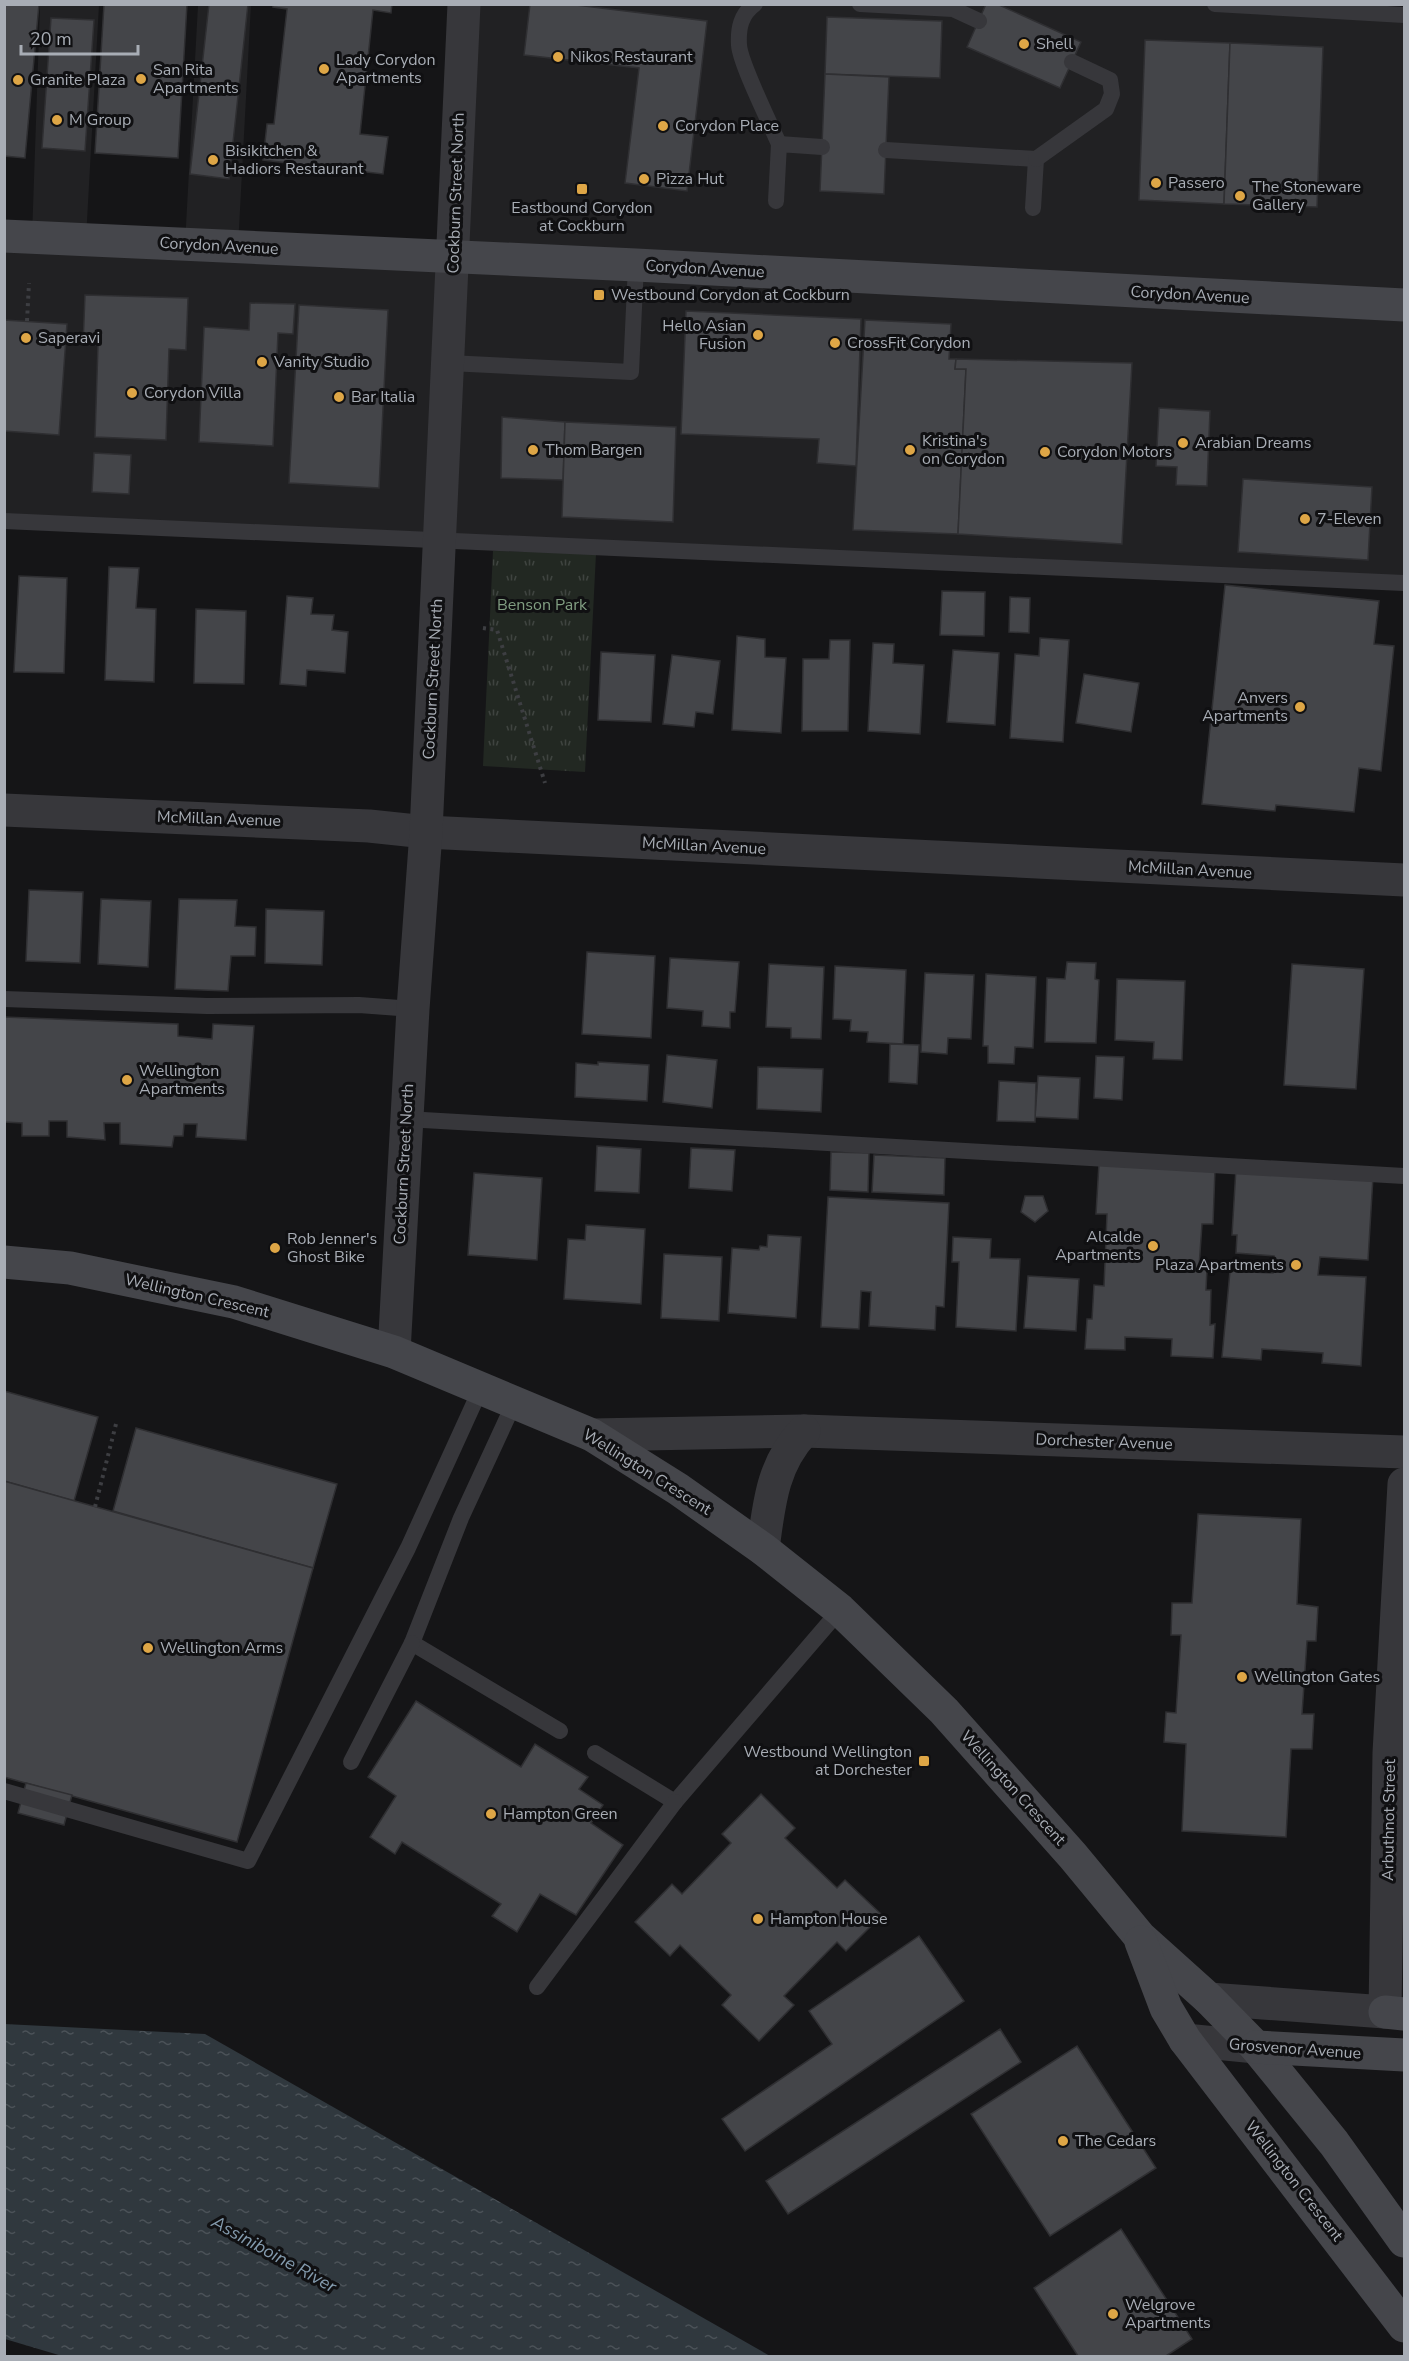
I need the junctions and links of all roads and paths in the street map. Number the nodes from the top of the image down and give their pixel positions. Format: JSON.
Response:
{"nodes":[{"id":1,"x":464,"y":4,"type":"edge"},
{"id":2,"x":755,"y":4,"type":"edge"},
{"id":3,"x":860,"y":4,"type":"edge"},
{"id":4,"x":1215,"y":4,"type":"edge"},
{"id":5,"x":1404,"y":15,"type":"edge"},
{"id":6,"x":979,"y":21,"type":"dead end"},
{"id":7,"x":1072,"y":62,"type":"dead end"},
{"id":8,"x":779,"y":144,"type":"junction"},
{"id":9,"x":822,"y":147,"type":"dead end"},
{"id":10,"x":886,"y":150,"type":"dead end"},
{"id":11,"x":1036,"y":159,"type":"junction"},
{"id":12,"x":776,"y":201,"type":"dead end"},
{"id":13,"x":1033,"y":208,"type":"dead end"},
{"id":14,"x":4,"y":236,"type":"edge"},
{"id":15,"x":453,"y":256,"type":"junction"},
{"id":16,"x":636,"y":265,"type":"junction"},
{"id":17,"x":29,"y":283,"type":"dead end"},
{"id":18,"x":1404,"y":305,"type":"edge"},
{"id":19,"x":27,"y":321,"type":"dead end"},
{"id":20,"x":449,"y":363,"type":"junction"},
{"id":21,"x":4,"y":521,"type":"edge"},
{"id":22,"x":440,"y":541,"type":"junction"},
{"id":23,"x":1404,"y":583,"type":"edge"},
{"id":24,"x":483,"y":628,"type":"dead end"},
{"id":25,"x":545,"y":783,"type":"dead end"},
{"id":26,"x":4,"y":810,"type":"edge"},
{"id":27,"x":426,"y":832,"type":"junction"},
{"id":28,"x":1404,"y":880,"type":"edge"},
{"id":29,"x":4,"y":999,"type":"edge"},
{"id":30,"x":413,"y":1009,"type":"junction"},
{"id":31,"x":406,"y":1119,"type":"junction"},
{"id":32,"x":1404,"y":1176,"type":"edge"},
{"id":33,"x":4,"y":1262,"type":"edge"},
{"id":34,"x":394,"y":1352,"type":"junction"},
{"id":35,"x":482,"y":1388,"type":"junction"},
{"id":36,"x":515,"y":1401,"type":"junction"},
{"id":37,"x":116,"y":1425,"type":"dead end"},
{"id":38,"x":804,"y":1431,"type":"junction"},
{"id":39,"x":592,"y":1435,"type":"junction"},
{"id":40,"x":1404,"y":1452,"type":"edge"},
{"id":41,"x":1404,"y":1484,"type":"edge"},
{"id":42,"x":95,"y":1507,"type":"dead end"},
{"id":43,"x":763,"y":1548,"type":"junction"},
{"id":44,"x":840,"y":1610,"type":"junction"},
{"id":45,"x":412,"y":1642,"type":"junction"},
{"id":46,"x":560,"y":1731,"type":"dead end"},
{"id":47,"x":595,"y":1753,"type":"dead end"},
{"id":48,"x":1397,"y":1754,"type":"edge"},
{"id":49,"x":351,"y":1762,"type":"dead end"},
{"id":50,"x":4,"y":1791,"type":"edge"},
{"id":51,"x":675,"y":1802,"type":"junction"},
{"id":52,"x":1140,"y":1937,"type":"junction"},
{"id":53,"x":537,"y":1987,"type":"dead end"},
{"id":54,"x":1209,"y":1999,"type":"junction"},
{"id":55,"x":1395,"y":2013,"type":"edge"},
{"id":56,"x":1185,"y":2040,"type":"junction"},
{"id":57,"x":1256,"y":2047,"type":"junction"},
{"id":58,"x":1404,"y":2055,"type":"edge"},
{"id":59,"x":1404,"y":2241,"type":"edge"},
{"id":60,"x":1404,"y":2326,"type":"edge"}],
"edges":[{"from":1,"to":15,"type":"street","name":"Cockburn Street North"},
{"from":2,"to":8,"type":"lane"},
{"from":3,"to":6,"type":"lane"},
{"from":4,"to":5,"type":"lane"},
{"from":7,"to":11,"type":"lane"},
{"from":8,"to":9,"type":"lane"},
{"from":8,"to":12,"type":"lane"},
{"from":10,"to":11,"type":"lane"},
{"from":11,"to":13,"type":"lane"},
{"from":14,"to":15,"type":"street","name":"Corydon Avenue"},
{"from":15,"to":16,"type":"street","name":"Corydon Avenue"},
{"from":15,"to":20,"type":"street","name":"Cockburn Street North"},
{"from":16,"to":18,"type":"street","name":"Corydon Avenue"},
{"from":16,"to":20,"type":"lane"},
{"from":17,"to":19,"type":"path"},
{"from":20,"to":22,"type":"street","name":"Cockburn Street North"},
{"from":21,"to":22,"type":"lane"},
{"from":22,"to":23,"type":"lane"},
{"from":22,"to":27,"type":"street","name":"Cockburn Street North"},
{"from":24,"to":25,"type":"path"},
{"from":26,"to":27,"type":"street","name":"McMillan Avenue"},
{"from":27,"to":28,"type":"street","name":"McMillan Avenue"},
{"from":27,"to":30,"type":"street","name":"Cockburn Street North"},
{"from":29,"to":30,"type":"lane"},
{"from":30,"to":31,"type":"street","name":"Cockburn Street North"},
{"from":31,"to":32,"type":"lane"},
{"from":31,"to":34,"type":"street","name":"Cockburn Street North"},
{"from":33,"to":34,"type":"street","name":"Wellington Crescent"},
{"from":34,"to":35,"type":"street","name":"Wellington Crescent"},
{"from":35,"to":36,"type":"street","name":"Wellington Crescent"},
{"from":35,"to":50,"type":"lane"},
{"from":36,"to":39,"type":"street","name":"Wellington Crescent"},
{"from":36,"to":45,"type":"lane"},
{"from":37,"to":42,"type":"path"},
{"from":38,"to":39,"type":"street","name":"Dorchester Avenue"},
{"from":38,"to":40,"type":"street","name":"Dorchester Avenue"},
{"from":38,"to":43,"type":"street"},
{"from":39,"to":43,"type":"street","name":"Wellington Crescent"},
{"from":41,"to":48,"type":"street","name":"Arbuthnot Street"},
{"from":43,"to":44,"type":"street","name":"Wellington Crescent"},
{"from":44,"to":51,"type":"lane"},
{"from":44,"to":52,"type":"street","name":"Wellington Crescent"},
{"from":45,"to":46,"type":"lane"},
{"from":45,"to":49,"type":"lane"},
{"from":47,"to":51,"type":"lane"},
{"from":48,"to":55,"type":"street","name":"Arbuthnot Street"},
{"from":51,"to":53,"type":"lane"},
{"from":52,"to":54,"type":"street","name":"Wellington Crescent"},
{"from":52,"to":56,"type":"street","name":"Wellington Crescent"},
{"from":54,"to":55,"type":"street"},
{"from":54,"to":57,"type":"street","name":"Wellington Crescent"},
{"from":56,"to":57,"type":"street","name":"Grosvenor Avenue"},
{"from":56,"to":60,"type":"street","name":"Wellington Crescent"},
{"from":57,"to":58,"type":"street","name":"Grosvenor Avenue"},
{"from":57,"to":59,"type":"street","name":"Wellington Crescent"}]}
